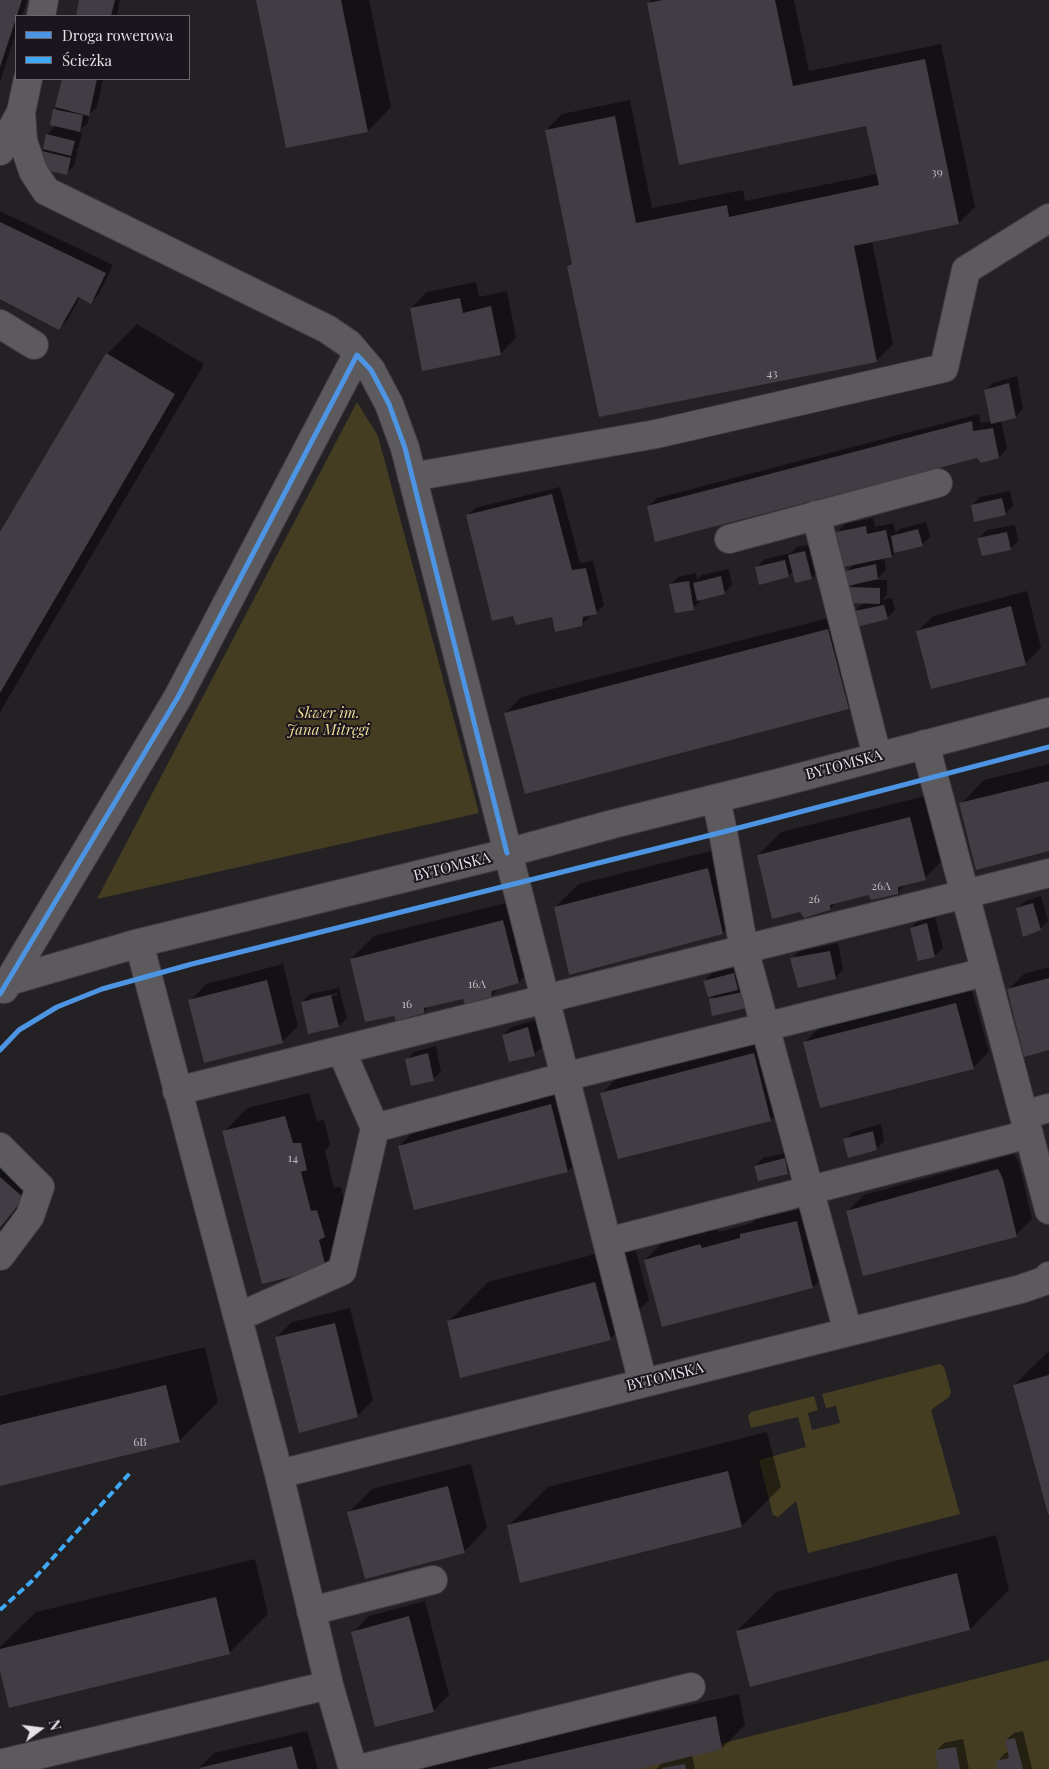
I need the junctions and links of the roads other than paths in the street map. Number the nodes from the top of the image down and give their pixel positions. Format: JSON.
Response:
{"nodes":[{"id":1,"x":44,"y":0,"type":"edge"},
{"id":2,"x":41,"y":15,"type":"edge"},
{"id":3,"x":28,"y":80,"type":"edge"},
{"id":4,"x":21,"y":112,"type":"junction"},
{"id":5,"x":0,"y":151,"type":"edge"},
{"id":6,"x":1049,"y":218,"type":"edge"},
{"id":7,"x":0,"y":324,"type":"edge"},
{"id":8,"x":34,"y":344,"type":"dead end"},
{"id":9,"x":357,"y":354,"type":"junction"},
{"id":10,"x":412,"y":477,"type":"junction"},
{"id":11,"x":938,"y":483,"type":"dead end"},
{"id":12,"x":816,"y":515,"type":"junction"},
{"id":13,"x":729,"y":539,"type":"dead end"},
{"id":14,"x":1049,"y":712,"type":"edge"},
{"id":15,"x":925,"y":744,"type":"junction"},
{"id":16,"x":877,"y":756,"type":"junction"},
{"id":17,"x":716,"y":799,"type":"junction"},
{"id":18,"x":507,"y":853,"type":"junction"},
{"id":19,"x":1049,"y":872,"type":"edge"},
{"id":20,"x":964,"y":894,"type":"junction"},
{"id":21,"x":139,"y":943,"type":"junction"},
{"id":22,"x":744,"y":949,"type":"junction"},
{"id":23,"x":985,"y":972,"type":"junction"},
{"id":24,"x":4,"y":988,"type":"edge"},
{"id":25,"x":545,"y":1000,"type":"junction"},
{"id":26,"x":765,"y":1026,"type":"junction"},
{"id":27,"x":340,"y":1050,"type":"junction"},
{"id":28,"x":564,"y":1077,"type":"junction"},
{"id":29,"x":177,"y":1091,"type":"junction"},
{"id":30,"x":1034,"y":1119,"type":"edge"},
{"id":31,"x":375,"y":1128,"type":"junction"},
{"id":32,"x":0,"y":1147,"type":"edge"},
{"id":33,"x":810,"y":1190,"type":"junction"},
{"id":34,"x":1049,"y":1210,"type":"edge"},
{"id":35,"x":607,"y":1242,"type":"junction"},
{"id":36,"x":0,"y":1256,"type":"edge"},
{"id":37,"x":1047,"y":1281,"type":"edge"},
{"id":38,"x":238,"y":1317,"type":"junction"},
{"id":39,"x":848,"y":1332,"type":"junction"},
{"id":40,"x":643,"y":1383,"type":"junction"},
{"id":41,"x":279,"y":1474,"type":"junction"},
{"id":42,"x":433,"y":1580,"type":"dead end"},
{"id":43,"x":312,"y":1611,"type":"junction"},
{"id":44,"x":329,"y":1685,"type":"junction"},
{"id":45,"x":691,"y":1687,"type":"dead end"},
{"id":46,"x":0,"y":1764,"type":"edge"},
{"id":47,"x":352,"y":1769,"type":"edge"},
{"id":48,"x":359,"y":1769,"type":"edge"}],
"edges":[{"from":1,"to":2,"type":"street"},
{"from":3,"to":4,"type":"street"},
{"from":4,"to":5,"type":"street"},
{"from":4,"to":9,"type":"street"},
{"from":6,"to":10,"type":"street"},
{"from":7,"to":8,"type":"street"},
{"from":9,"to":10,"type":"street"},
{"from":9,"to":24,"type":"street"},
{"from":10,"to":18,"type":"street"},
{"from":11,"to":12,"type":"street"},
{"from":12,"to":13,"type":"street"},
{"from":12,"to":16,"type":"street"},
{"from":14,"to":15,"type":"street","name":"BYTOMSKA"},
{"from":15,"to":16,"type":"street","name":"BYTOMSKA"},
{"from":15,"to":20,"type":"street"},
{"from":16,"to":17,"type":"street","name":"BYTOMSKA"},
{"from":17,"to":18,"type":"street","name":"BYTOMSKA"},
{"from":17,"to":22,"type":"street"},
{"from":18,"to":21,"type":"street","name":"BYTOMSKA"},
{"from":18,"to":25,"type":"street"},
{"from":19,"to":20,"type":"street"},
{"from":20,"to":22,"type":"street"},
{"from":20,"to":23,"type":"street"},
{"from":21,"to":24,"type":"street","name":"BYTOMSKA"},
{"from":21,"to":29,"type":"street"},
{"from":22,"to":25,"type":"street"},
{"from":22,"to":26,"type":"street"},
{"from":23,"to":26,"type":"street"},
{"from":23,"to":30,"type":"street"},
{"from":25,"to":27,"type":"street"},
{"from":25,"to":28,"type":"street"},
{"from":26,"to":28,"type":"street"},
{"from":26,"to":33,"type":"street"},
{"from":27,"to":29,"type":"street"},
{"from":27,"to":31,"type":"street"},
{"from":28,"to":31,"type":"street"},
{"from":28,"to":35,"type":"street"},
{"from":29,"to":38,"type":"street"},
{"from":30,"to":33,"type":"street"},
{"from":30,"to":34,"type":"street"},
{"from":31,"to":38,"type":"street"},
{"from":32,"to":36,"type":"street"},
{"from":33,"to":35,"type":"street"},
{"from":33,"to":39,"type":"street"},
{"from":35,"to":40,"type":"street"},
{"from":37,"to":39,"type":"street","name":"BYTOMSKA"},
{"from":38,"to":41,"type":"street"},
{"from":39,"to":40,"type":"street","name":"BYTOMSKA"},
{"from":40,"to":41,"type":"street","name":"BYTOMSKA"},
{"from":41,"to":43,"type":"street"},
{"from":42,"to":43,"type":"street"},
{"from":43,"to":44,"type":"street"},
{"from":44,"to":46,"type":"street"},
{"from":44,"to":47,"type":"street"},
{"from":45,"to":48,"type":"street"}]}
